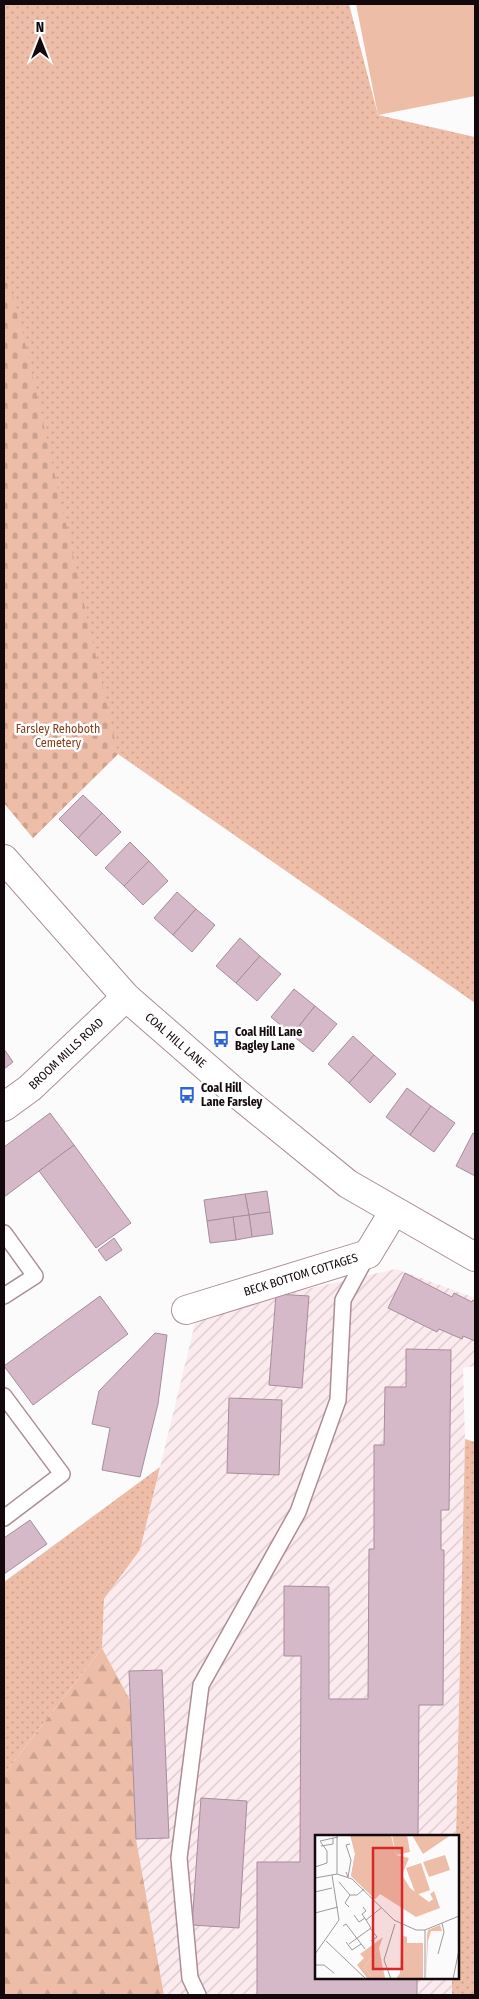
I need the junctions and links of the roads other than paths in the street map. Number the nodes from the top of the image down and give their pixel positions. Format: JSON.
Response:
{"nodes":[{"id":1,"x":4,"y":859,"type":"edge"},
{"id":2,"x":126,"y":997,"type":"junction"},
{"id":3,"x":4,"y":1107,"type":"edge"},
{"id":4,"x":394,"y":1211,"type":"junction"},
{"id":5,"x":4,"y":1233,"type":"edge"},
{"id":6,"x":368,"y":1254,"type":"junction"},
{"id":7,"x":475,"y":1257,"type":"edge"},
{"id":8,"x":4,"y":1296,"type":"edge"},
{"id":9,"x":186,"y":1310,"type":"dead end"},
{"id":10,"x":4,"y":1396,"type":"edge"},
{"id":11,"x":4,"y":1518,"type":"edge"},
{"id":12,"x":198,"y":1995,"type":"edge"}],
"edges":[{"from":1,"to":2,"type":"street","name":"COAL HILL LANE"},
{"from":2,"to":3,"type":"street","name":"BROOM MILLS ROAD"},
{"from":2,"to":4,"type":"street","name":"COAL HILL LANE"},
{"from":4,"to":6,"type":"street","name":"BECK BOTTOM COTTAGES"},
{"from":4,"to":7,"type":"street","name":"COAL HILL LANE"},
{"from":5,"to":8,"type":"lane"},
{"from":6,"to":9,"type":"street","name":"BECK BOTTOM COTTAGES"},
{"from":6,"to":12,"type":"lane"},
{"from":10,"to":11,"type":"lane"}]}
